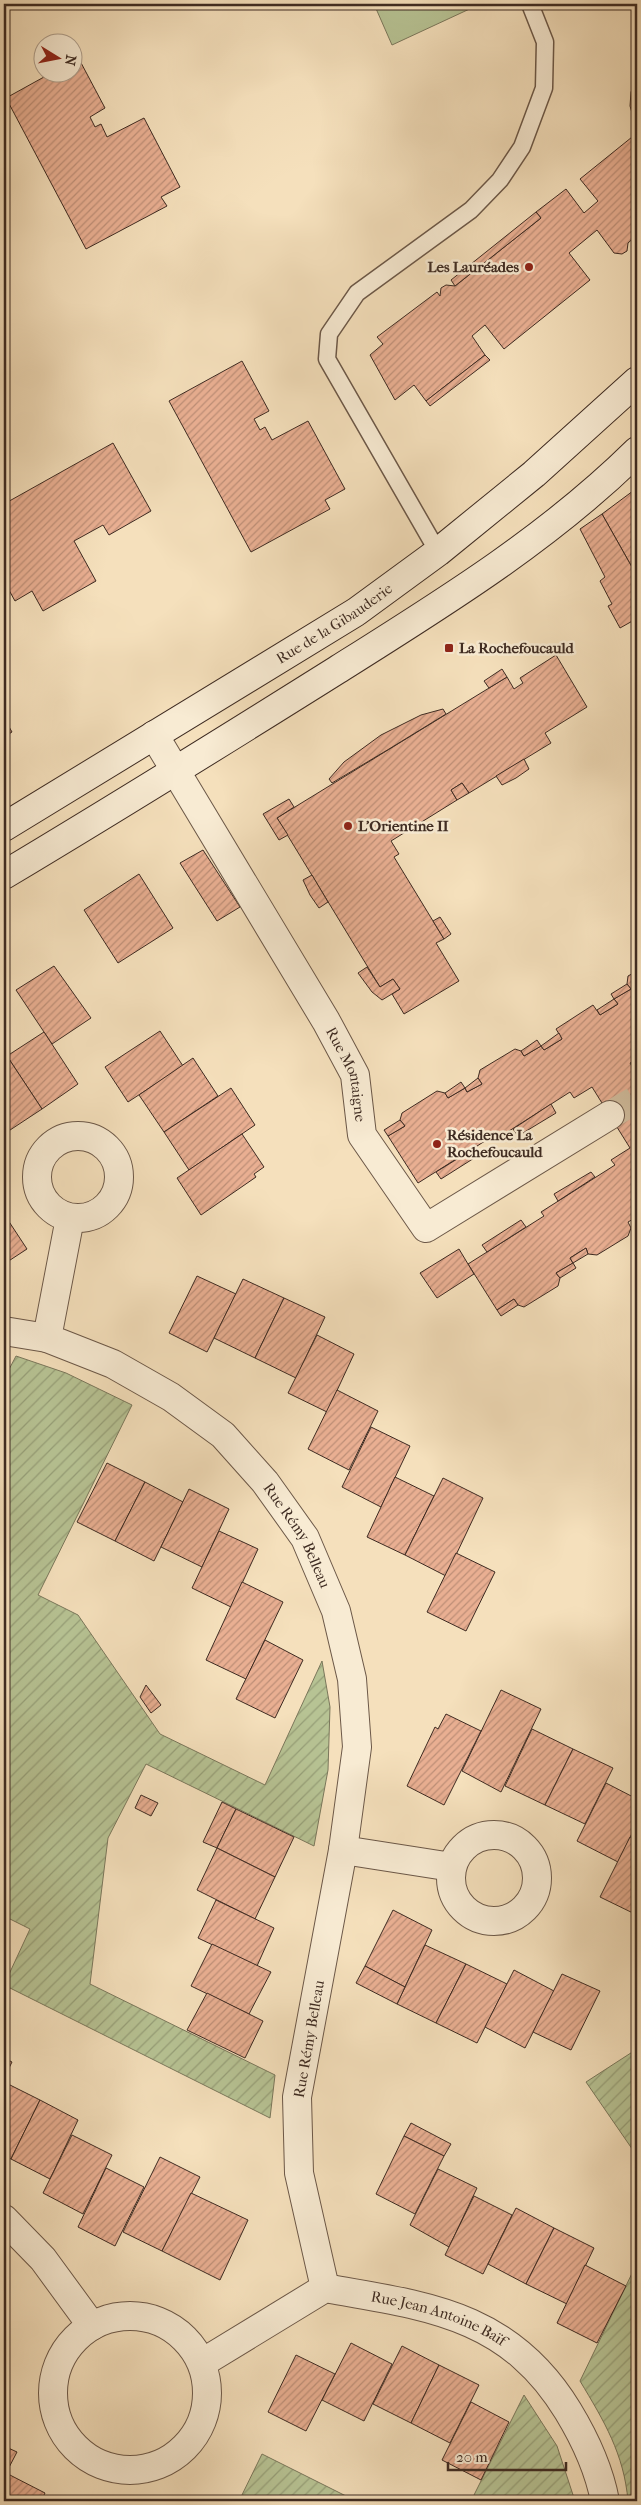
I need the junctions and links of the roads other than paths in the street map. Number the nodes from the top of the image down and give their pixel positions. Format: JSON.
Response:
{"nodes":[{"id":1,"x":530,"y":4,"type":"edge"},
{"id":2,"x":637,"y":382,"type":"edge"},
{"id":3,"x":637,"y":451,"type":"edge"},
{"id":4,"x":438,"y":552,"type":"junction"},
{"id":5,"x":154,"y":736,"type":"junction"},
{"id":6,"x":176,"y":771,"type":"junction"},
{"id":7,"x":4,"y":827,"type":"edge"},
{"id":8,"x":4,"y":875,"type":"edge"},
{"id":9,"x":610,"y":1115,"type":"tunnel mouth"},
{"id":10,"x":70,"y":1218,"type":"dead end"},
{"id":11,"x":4,"y":1331,"type":"edge"},
{"id":12,"x":47,"y":1338,"type":"junction"},
{"id":13,"x":343,"y":1850,"type":"junction"},
{"id":14,"x":452,"y":1867,"type":"dead end"},
{"id":15,"x":4,"y":2219,"type":"edge"},
{"id":16,"x":325,"y":2288,"type":"junction"},
{"id":17,"x":92,"y":2326,"type":"junction"},
{"id":18,"x":202,"y":2363,"type":"junction"},
{"id":19,"x":605,"y":2501,"type":"edge"}],
"edges":[{"from":1,"to":4,"type":"lane"},
{"from":2,"to":4,"type":"street","name":"Rue de la Gibauderie"},
{"from":3,"to":6,"type":"street"},
{"from":4,"to":5,"type":"street","name":"Rue de la Gibauderie"},
{"from":5,"to":6,"type":"street","name":"Rue Montaigne"},
{"from":5,"to":7,"type":"street","name":"Rue de la Gibauderie"},
{"from":6,"to":8,"type":"street"},
{"from":6,"to":9,"type":"street","name":"Rue Montaigne"},
{"from":10,"to":12,"type":"street"},
{"from":11,"to":12,"type":"street","name":"Rue Rémy Belleau"},
{"from":12,"to":13,"type":"street","name":"Rue Rémy Belleau"},
{"from":13,"to":14,"type":"street"},
{"from":13,"to":16,"type":"street","name":"Rue Rémy Belleau"},
{"from":15,"to":17,"type":"street"},
{"from":16,"to":18,"type":"street"},
{"from":16,"to":19,"type":"street","name":"Rue Jean Antoine Baïf"},
{"from":17,"to":18,"type":"street"},
{"from":17,"to":18,"type":"street"}]}
